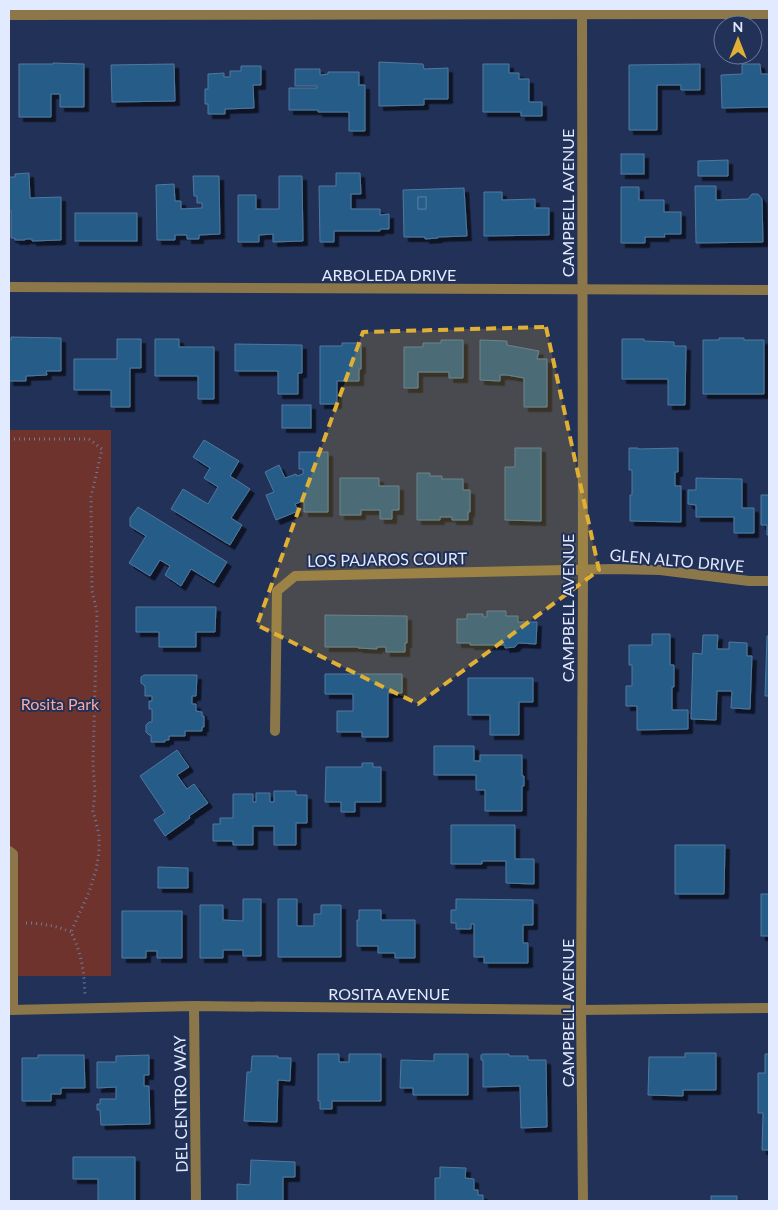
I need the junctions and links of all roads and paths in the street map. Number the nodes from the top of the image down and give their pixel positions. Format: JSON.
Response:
{"nodes":[{"id":1,"x":582,"y":14,"type":"junction"},
{"id":2,"x":769,"y":14,"type":"edge"},
{"id":3,"x":9,"y":15,"type":"edge"},
{"id":4,"x":9,"y":287,"type":"edge"},
{"id":5,"x":583,"y":290,"type":"junction"},
{"id":6,"x":769,"y":290,"type":"edge"},
{"id":7,"x":9,"y":438,"type":"edge"},
{"id":8,"x":583,"y":569,"type":"junction"},
{"id":9,"x":769,"y":581,"type":"edge"},
{"id":10,"x":275,"y":731,"type":"dead end"},
{"id":11,"x":9,"y":851,"type":"edge"},
{"id":12,"x":11,"y":894,"type":"edge"},
{"id":13,"x":12,"y":924,"type":"junction"},
{"id":14,"x":71,"y":932,"type":"junction"},
{"id":15,"x":11,"y":950,"type":"edge"},
{"id":16,"x":194,"y":1006,"type":"junction"},
{"id":17,"x":86,"y":1008,"type":"junction"},
{"id":18,"x":769,"y":1008,"type":"edge"},
{"id":19,"x":11,"y":1010,"type":"edge"},
{"id":20,"x":581,"y":1010,"type":"junction"},
{"id":21,"x":196,"y":1201,"type":"edge"},
{"id":22,"x":583,"y":1201,"type":"edge"}],
"edges":[{"from":1,"to":2,"type":"street"},
{"from":1,"to":3,"type":"street"},
{"from":1,"to":5,"type":"street","name":"CAMPBELL AVENUE"},
{"from":4,"to":5,"type":"street","name":"ARBOLEDA DRIVE"},
{"from":5,"to":6,"type":"street","name":"ARBOLEDA DRIVE"},
{"from":5,"to":8,"type":"street","name":"CAMPBELL AVENUE"},
{"from":7,"to":14,"type":"path"},
{"from":8,"to":9,"type":"street","name":"GLEN ALTO DRIVE"},
{"from":8,"to":10,"type":"street","name":"LOS PAJAROS COURT"},
{"from":8,"to":20,"type":"street","name":"CAMPBELL AVENUE"},
{"from":11,"to":12,"type":"street"},
{"from":12,"to":13,"type":"street"},
{"from":13,"to":14,"type":"path"},
{"from":13,"to":15,"type":"street"},
{"from":14,"to":17,"type":"path"},
{"from":15,"to":19,"type":"street"},
{"from":16,"to":17,"type":"street","name":"ROSITA AVENUE"},
{"from":16,"to":20,"type":"street","name":"ROSITA AVENUE"},
{"from":16,"to":21,"type":"street","name":"DEL CENTRO WAY"},
{"from":17,"to":19,"type":"street","name":"ROSITA AVENUE"},
{"from":18,"to":20,"type":"street","name":"ROSITA AVENUE"},
{"from":20,"to":22,"type":"street","name":"CAMPBELL AVENUE"}]}
